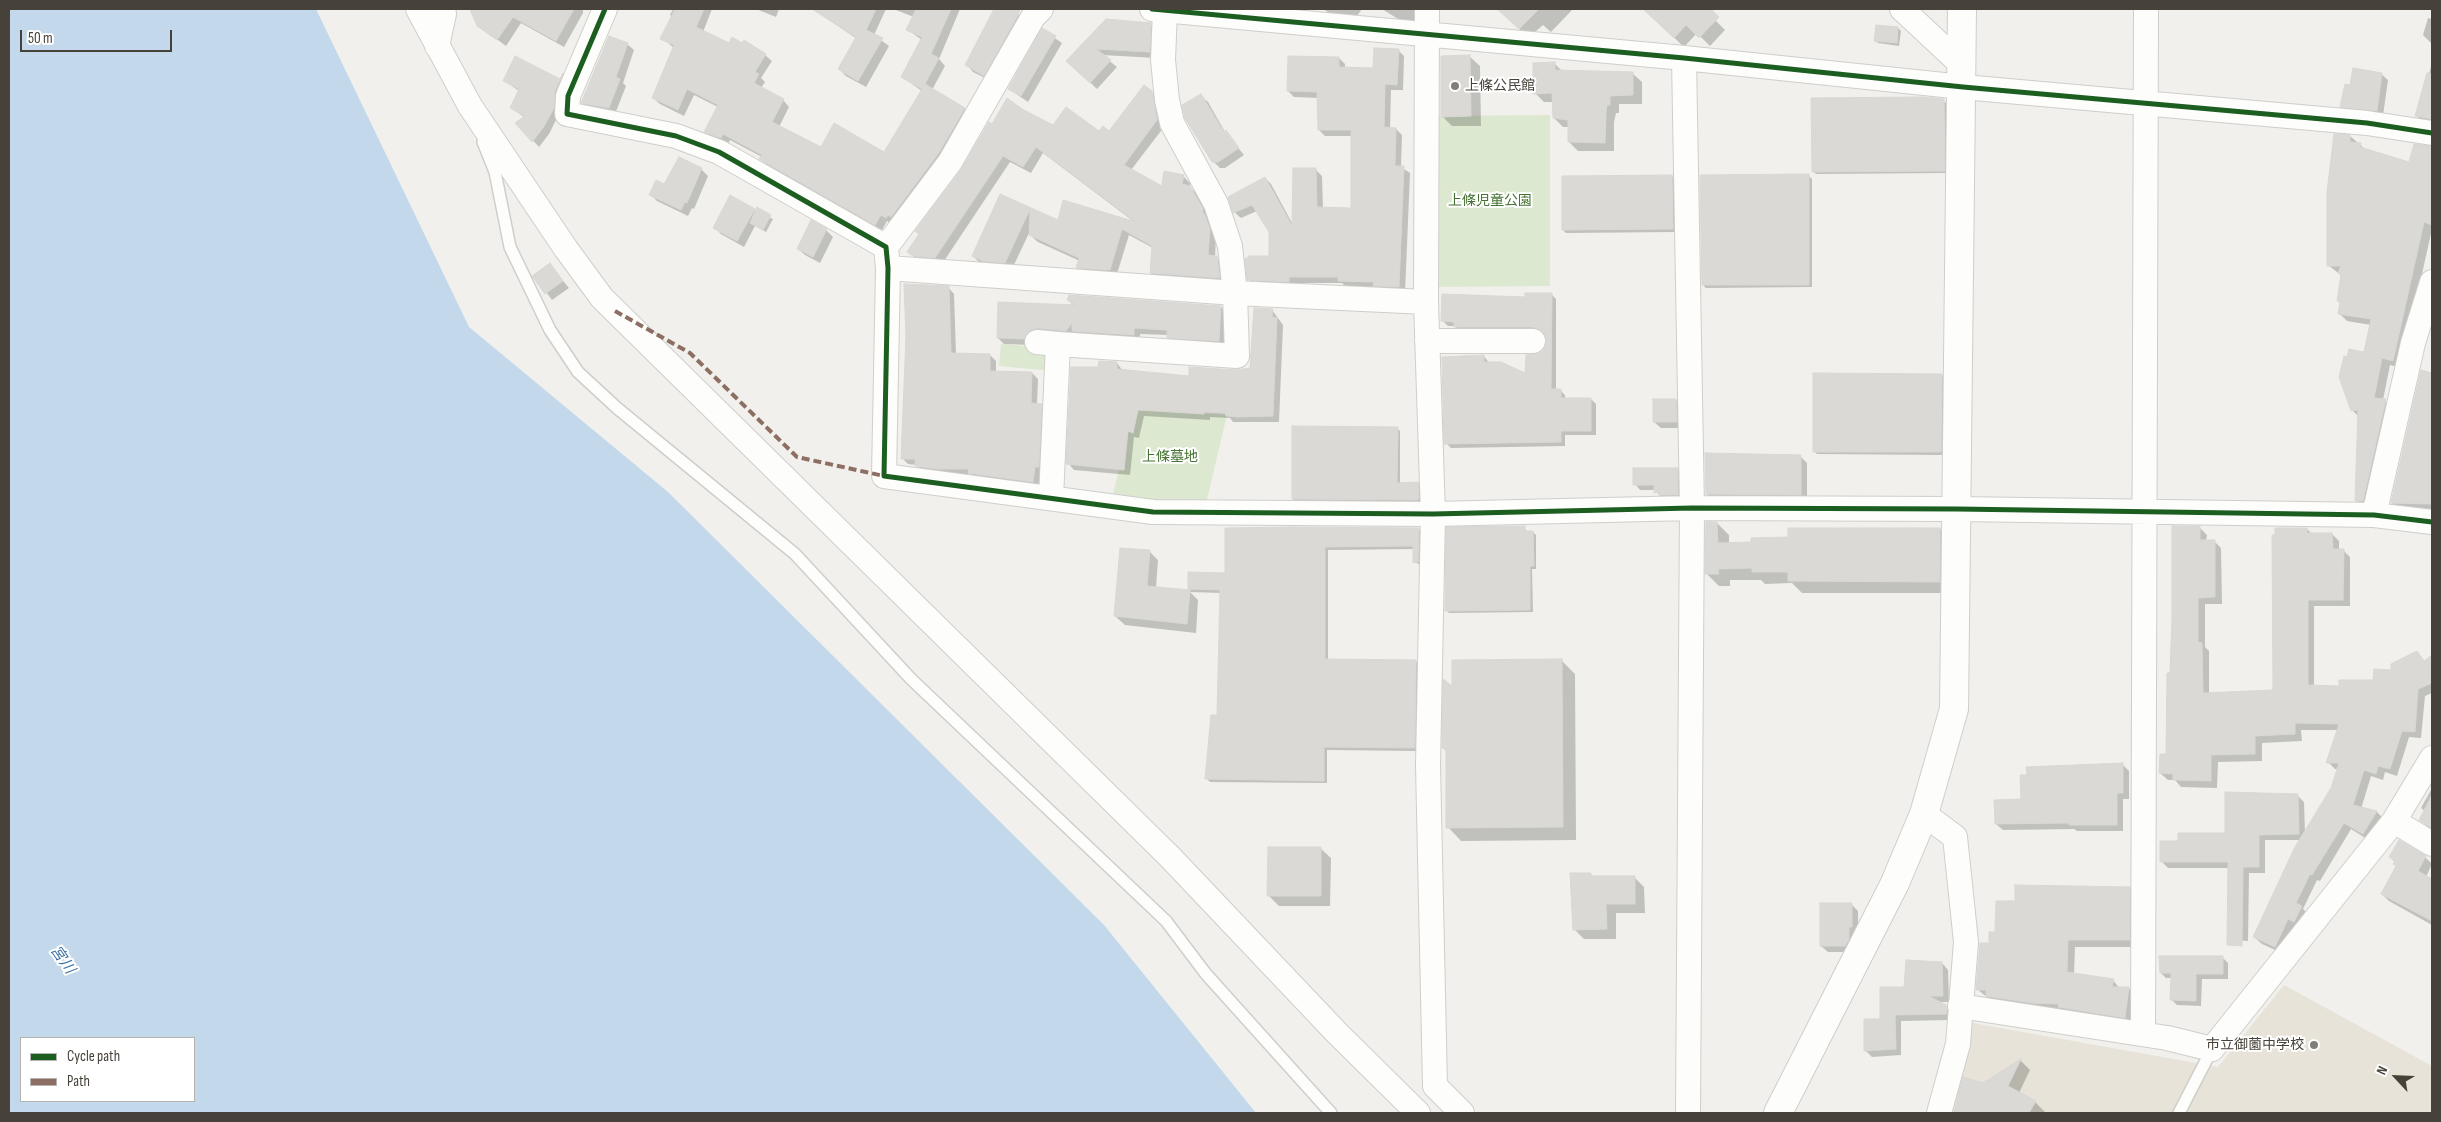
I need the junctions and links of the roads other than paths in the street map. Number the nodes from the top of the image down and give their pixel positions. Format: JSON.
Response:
{"nodes":[{"id":1,"x":418,"y":9,"type":"edge"},
{"id":2,"x":443,"y":9,"type":"edge"},
{"id":3,"x":605,"y":9,"type":"edge"},
{"id":4,"x":1041,"y":9,"type":"edge"},
{"id":5,"x":1158,"y":9,"type":"edge"},
{"id":6,"x":1427,"y":9,"type":"edge"},
{"id":7,"x":1902,"y":9,"type":"edge"},
{"id":8,"x":1962,"y":9,"type":"edge"},
{"id":9,"x":2146,"y":9,"type":"edge"},
{"id":10,"x":1427,"y":36,"type":"junction"},
{"id":11,"x":437,"y":46,"type":"junction"},
{"id":12,"x":1684,"y":58,"type":"junction"},
{"id":13,"x":1963,"y":77,"type":"junction"},
{"id":14,"x":2147,"y":104,"type":"junction"},
{"id":15,"x":470,"y":106,"type":"junction"},
{"id":16,"x":2432,"y":133,"type":"edge"},
{"id":17,"x":887,"y":258,"type":"junction"},
{"id":18,"x":2432,"y":282,"type":"edge"},
{"id":19,"x":1235,"y":293,"type":"junction"},
{"id":20,"x":1426,"y":302,"type":"junction"},
{"id":21,"x":1427,"y":340,"type":"junction"},
{"id":22,"x":1533,"y":340,"type":"dead end"},
{"id":23,"x":2423,"y":346,"type":"edge"},
{"id":24,"x":1051,"y":498,"type":"junction"},
{"id":25,"x":1692,"y":508,"type":"junction"},
{"id":26,"x":1957,"y":509,"type":"junction"},
{"id":27,"x":2144,"y":512,"type":"junction"},
{"id":28,"x":1433,"y":514,"type":"junction"},
{"id":29,"x":2374,"y":515,"type":"junction"},
{"id":30,"x":2432,"y":522,"type":"edge"},
{"id":31,"x":2432,"y":758,"type":"edge"},
{"id":32,"x":1924,"y":814,"type":"junction"},
{"id":33,"x":2394,"y":821,"type":"junction"},
{"id":34,"x":2432,"y":844,"type":"edge"},
{"id":35,"x":1960,"y":1006,"type":"junction"},
{"id":36,"x":2143,"y":1034,"type":"junction"},
{"id":37,"x":2212,"y":1049,"type":"junction"},
{"id":38,"x":1332,"y":1113,"type":"edge"},
{"id":39,"x":1418,"y":1113,"type":"edge"},
{"id":40,"x":1462,"y":1113,"type":"edge"},
{"id":41,"x":1688,"y":1113,"type":"edge"},
{"id":42,"x":1778,"y":1113,"type":"edge"},
{"id":43,"x":1939,"y":1113,"type":"edge"},
{"id":44,"x":2179,"y":1113,"type":"edge"}],
"edges":[{"from":1,"to":11,"type":"street"},
{"from":2,"to":11,"type":"street"},
{"from":3,"to":17,"type":"street"},
{"from":4,"to":17,"type":"street"},
{"from":5,"to":10,"type":"street"},
{"from":5,"to":19,"type":"street"},
{"from":6,"to":10,"type":"street"},
{"from":7,"to":13,"type":"street"},
{"from":8,"to":13,"type":"street"},
{"from":9,"to":14,"type":"street"},
{"from":10,"to":12,"type":"street"},
{"from":10,"to":20,"type":"street"},
{"from":11,"to":15,"type":"street"},
{"from":12,"to":13,"type":"street"},
{"from":12,"to":25,"type":"street"},
{"from":13,"to":14,"type":"street"},
{"from":13,"to":26,"type":"street"},
{"from":14,"to":16,"type":"street"},
{"from":14,"to":27,"type":"street"},
{"from":15,"to":38,"type":"lane"},
{"from":15,"to":39,"type":"street"},
{"from":17,"to":19,"type":"street"},
{"from":17,"to":24,"type":"street"},
{"from":18,"to":23,"type":"street"},
{"from":19,"to":20,"type":"street"},
{"from":19,"to":24,"type":"street"},
{"from":20,"to":21,"type":"street"},
{"from":21,"to":22,"type":"street"},
{"from":21,"to":28,"type":"street"},
{"from":23,"to":29,"type":"street"},
{"from":24,"to":28,"type":"street"},
{"from":25,"to":26,"type":"street"},
{"from":25,"to":28,"type":"street"},
{"from":25,"to":41,"type":"street"},
{"from":26,"to":27,"type":"street"},
{"from":26,"to":32,"type":"street"},
{"from":27,"to":29,"type":"street"},
{"from":27,"to":36,"type":"street"},
{"from":28,"to":40,"type":"street"},
{"from":29,"to":30,"type":"street"},
{"from":31,"to":33,"type":"street"},
{"from":32,"to":35,"type":"street"},
{"from":32,"to":42,"type":"street"},
{"from":33,"to":34,"type":"street"},
{"from":33,"to":37,"type":"street"},
{"from":35,"to":36,"type":"street"},
{"from":35,"to":43,"type":"street"},
{"from":36,"to":37,"type":"street"},
{"from":37,"to":44,"type":"lane"}]}
